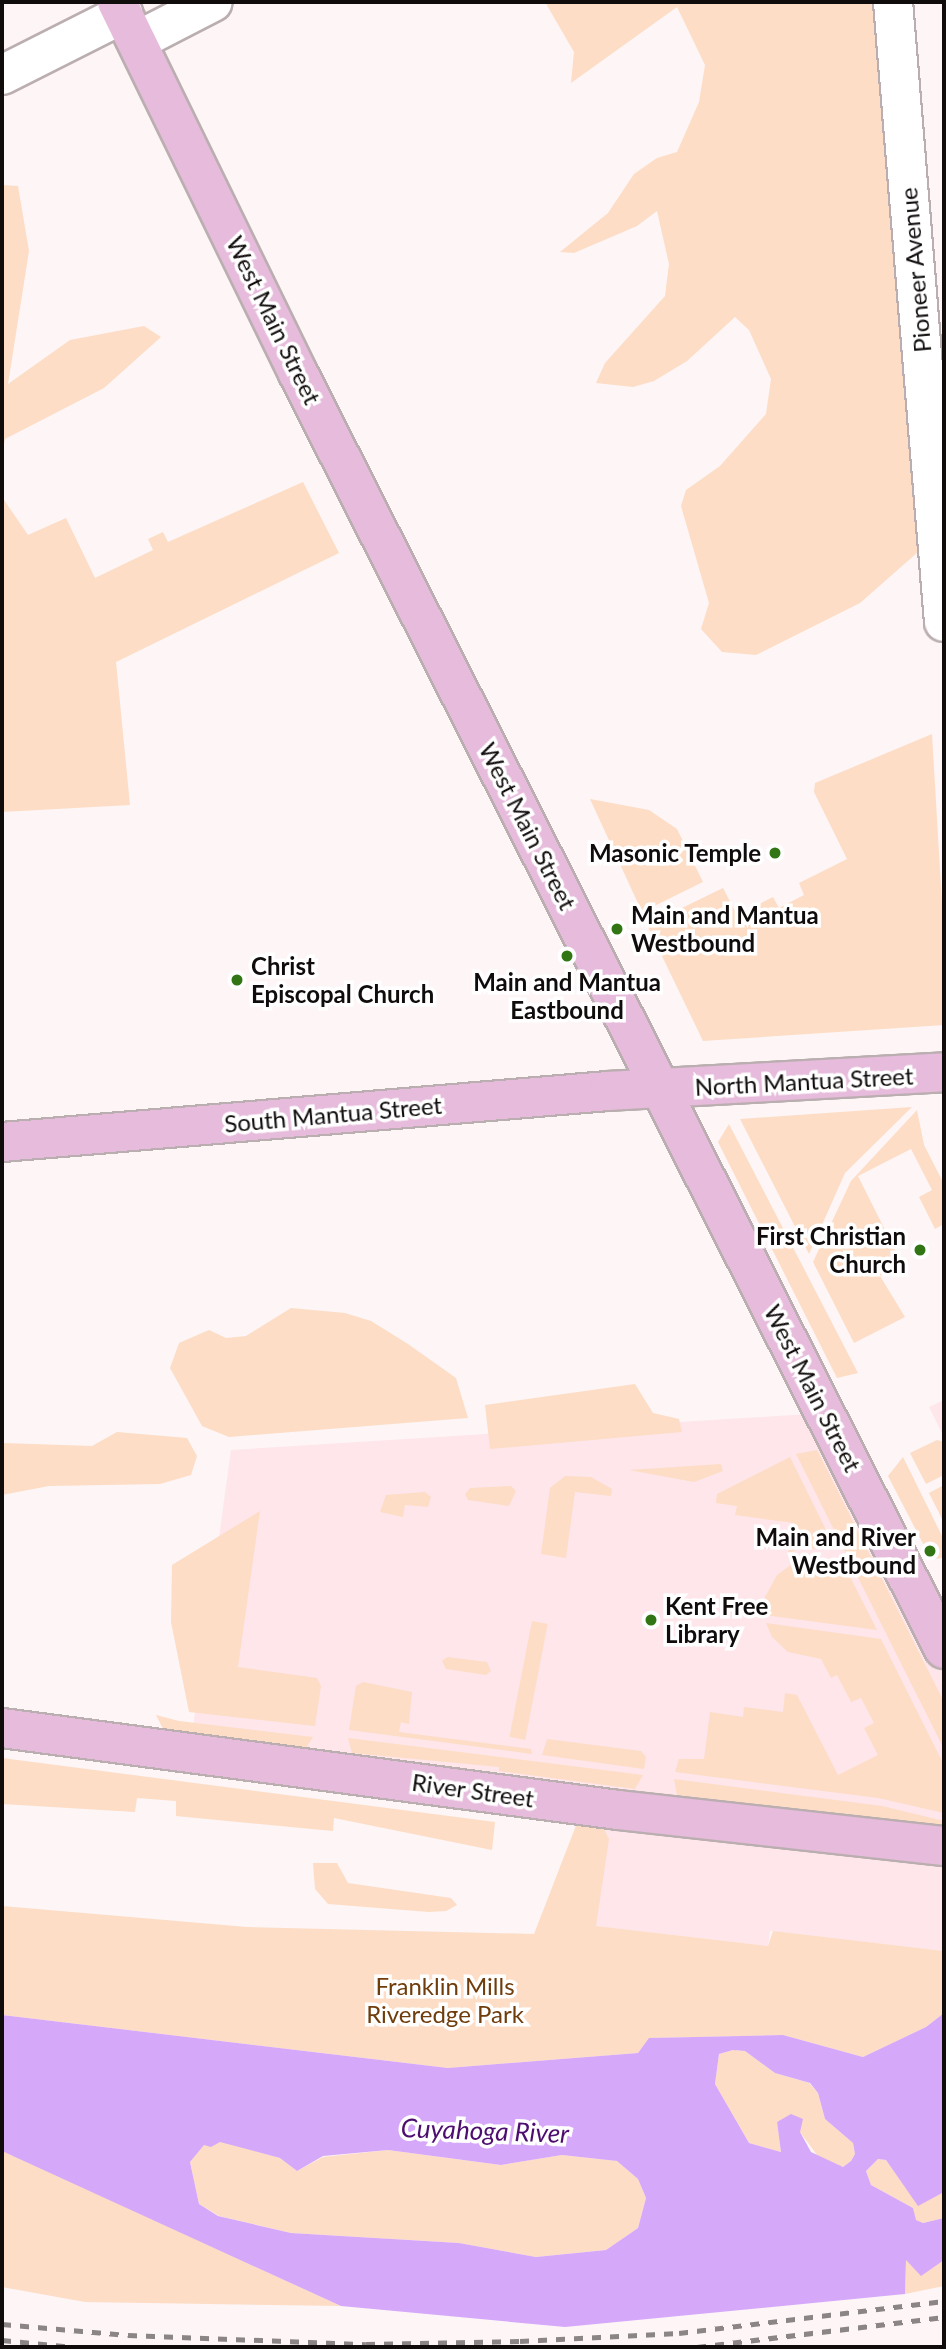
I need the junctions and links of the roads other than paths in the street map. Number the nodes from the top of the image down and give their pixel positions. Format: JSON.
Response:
{"nodes":[{"id":1,"x":213,"y":2,"type":"edge"},
{"id":2,"x":893,"y":2,"type":"edge"},
{"id":3,"x":126,"y":19,"type":"edge"},
{"id":4,"x":2,"y":75,"type":"edge"},
{"id":5,"x":944,"y":622,"type":"edge"},
{"id":6,"x":944,"y":1072,"type":"edge"},
{"id":7,"x":664,"y":1088,"type":"junction"},
{"id":8,"x":2,"y":1142,"type":"edge"},
{"id":9,"x":944,"y":1649,"type":"edge"},
{"id":10,"x":2,"y":1728,"type":"edge"},
{"id":11,"x":944,"y":1846,"type":"edge"}],
"edges":[{"from":1,"to":3,"type":"street"},
{"from":2,"to":5,"type":"street","name":"Pioneer Avenue"},
{"from":3,"to":4,"type":"street"},
{"from":3,"to":7,"type":"main road","name":"West Main Street"},
{"from":6,"to":7,"type":"main road","name":"North Mantua Street"},
{"from":7,"to":8,"type":"main road","name":"South Mantua Street"},
{"from":7,"to":9,"type":"main road","name":"West Main Street"},
{"from":10,"to":11,"type":"main road","name":"River Street"}]}
